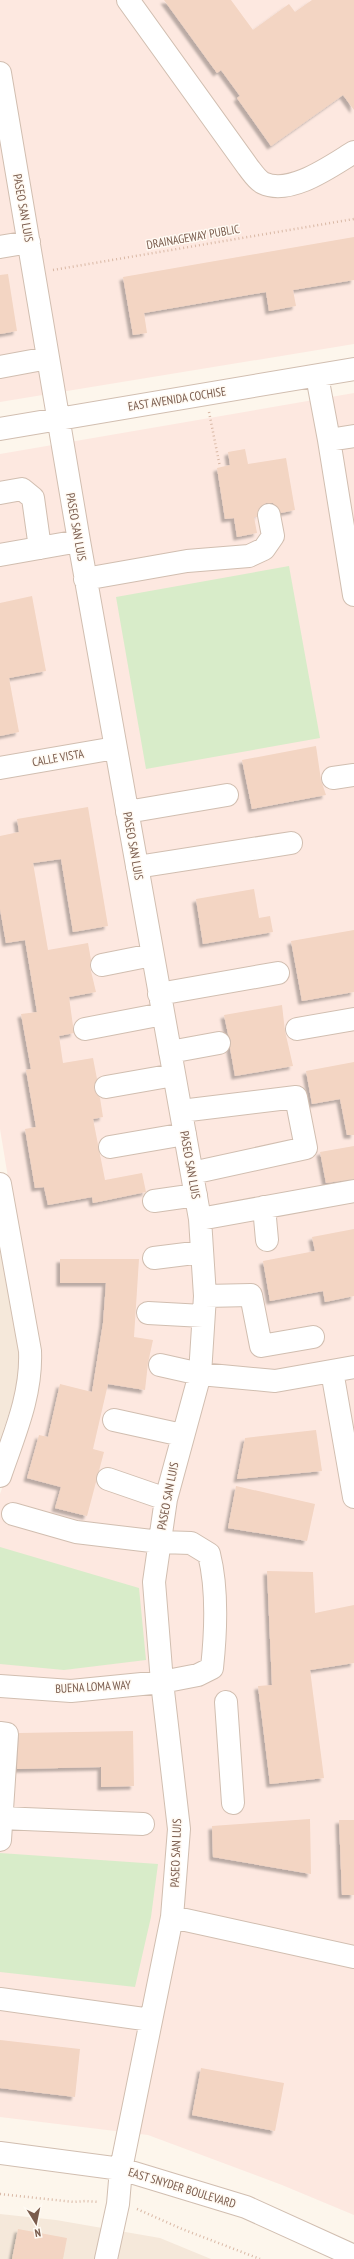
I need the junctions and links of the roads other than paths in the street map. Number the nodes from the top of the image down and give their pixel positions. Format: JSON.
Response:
{"nodes":[{"id":1,"x":128,"y":0,"type":"edge"},
{"id":2,"x":0,"y":73,"type":"edge"},
{"id":3,"x":354,"y":152,"type":"edge"},
{"id":4,"x":29,"y":242,"type":"junction"},
{"id":5,"x":0,"y":248,"type":"edge"},
{"id":6,"x":48,"y":358,"type":"junction"},
{"id":7,"x":0,"y":367,"type":"edge"},
{"id":8,"x":354,"y":369,"type":"edge"},
{"id":9,"x":317,"y":376,"type":"junction"},
{"id":10,"x":58,"y":419,"type":"junction"},
{"id":11,"x":0,"y":429,"type":"edge"},
{"id":12,"x":354,"y":436,"type":"edge"},
{"id":13,"x":329,"y":440,"type":"junction"},
{"id":14,"x":0,"y":493,"type":"edge"},
{"id":15,"x":269,"y":515,"type":"dead end"},
{"id":16,"x":79,"y":541,"type":"junction"},
{"id":17,"x":40,"y":548,"type":"junction"},
{"id":18,"x":0,"y":555,"type":"edge"},
{"id":19,"x":85,"y":578,"type":"junction"},
{"id":20,"x":354,"y":596,"type":"edge"},
{"id":21,"x":115,"y":748,"type":"junction"},
{"id":22,"x":0,"y":768,"type":"edge"},
{"id":23,"x":227,"y":795,"type":"dead end"},
{"id":24,"x":126,"y":812,"type":"junction"},
{"id":25,"x":291,"y":843,"type":"dead end"},
{"id":26,"x":137,"y":867,"type":"junction"},
{"id":27,"x":152,"y":955,"type":"junction"},
{"id":28,"x":102,"y":965,"type":"dead end"},
{"id":29,"x":278,"y":974,"type":"dead end"},
{"id":30,"x":161,"y":1004,"type":"junction"},
{"id":31,"x":354,"y":1019,"type":"edge"},
{"id":32,"x":297,"y":1029,"type":"dead end"},
{"id":33,"x":85,"y":1030,"type":"dead end"},
{"id":34,"x":219,"y":1043,"type":"dead end"},
{"id":35,"x":170,"y":1052,"type":"junction"},
{"id":36,"x":174,"y":1075,"type":"junction"},
{"id":37,"x":106,"y":1087,"type":"dead end"},
{"id":38,"x":181,"y":1111,"type":"junction"},
{"id":39,"x":185,"y":1134,"type":"junction"},
{"id":40,"x":110,"y":1147,"type":"dead end"},
{"id":41,"x":192,"y":1173,"type":"junction"},
{"id":42,"x":0,"y":1184,"type":"edge"},
{"id":43,"x":354,"y":1191,"type":"edge"},
{"id":44,"x":196,"y":1194,"type":"junction"},
{"id":45,"x":154,"y":1201,"type":"dead end"},
{"id":46,"x":264,"y":1207,"type":"junction"},
{"id":47,"x":200,"y":1219,"type":"junction"},
{"id":48,"x":267,"y":1240,"type":"dead end"},
{"id":49,"x":202,"y":1252,"type":"junction"},
{"id":50,"x":154,"y":1258,"type":"dead end"},
{"id":51,"x":204,"y":1306,"type":"junction"},
{"id":52,"x":148,"y":1313,"type":"dead end"},
{"id":53,"x":313,"y":1337,"type":"dead end"},
{"id":54,"x":160,"y":1365,"type":"dead end"},
{"id":55,"x":354,"y":1367,"type":"edge"},
{"id":56,"x":332,"y":1371,"type":"junction"},
{"id":57,"x":200,"y":1374,"type":"junction"},
{"id":58,"x":114,"y":1420,"type":"dead end"},
{"id":59,"x":182,"y":1435,"type":"junction"},
{"id":60,"x":0,"y":1476,"type":"edge"},
{"id":61,"x":108,"y":1480,"type":"dead end"},
{"id":62,"x":354,"y":1497,"type":"edge"},
{"id":63,"x":166,"y":1499,"type":"junction"},
{"id":64,"x":13,"y":1514,"type":"dead end"},
{"id":65,"x":160,"y":1542,"type":"junction"},
{"id":66,"x":162,"y":1682,"type":"junction"},
{"id":67,"x":0,"y":1686,"type":"edge"},
{"id":68,"x":226,"y":1702,"type":"dead end"},
{"id":69,"x":0,"y":1733,"type":"edge"},
{"id":70,"x":233,"y":1803,"type":"dead end"},
{"id":71,"x":1,"y":1818,"type":"junction"},
{"id":72,"x":143,"y":1824,"type":"dead end"},
{"id":73,"x":0,"y":1840,"type":"edge"},
{"id":74,"x":172,"y":1917,"type":"junction"},
{"id":75,"x":354,"y":1957,"type":"edge"},
{"id":76,"x":0,"y":1999,"type":"edge"},
{"id":77,"x":152,"y":2020,"type":"junction"},
{"id":78,"x":0,"y":2152,"type":"edge"},
{"id":79,"x":121,"y":2169,"type":"junction"},
{"id":80,"x":354,"y":2256,"type":"edge"},
{"id":81,"x":106,"y":2259,"type":"edge"}],
"edges":[{"from":1,"to":3,"type":"street"},
{"from":2,"to":4,"type":"street","name":"PASEO SAN LUIS"},
{"from":4,"to":5,"type":"street"},
{"from":4,"to":6,"type":"street","name":"PASEO SAN LUIS"},
{"from":6,"to":7,"type":"street"},
{"from":6,"to":10,"type":"street","name":"PASEO SAN LUIS"},
{"from":8,"to":9,"type":"street","name":"EAST AVENIDA COCHISE"},
{"from":9,"to":10,"type":"street","name":"EAST AVENIDA COCHISE"},
{"from":9,"to":13,"type":"street"},
{"from":10,"to":11,"type":"street","name":"EAST AVENIDA COCHISE"},
{"from":10,"to":16,"type":"street","name":"PASEO SAN LUIS"},
{"from":12,"to":13,"type":"street"},
{"from":13,"to":20,"type":"street"},
{"from":14,"to":17,"type":"street"},
{"from":15,"to":19,"type":"street"},
{"from":16,"to":17,"type":"street"},
{"from":16,"to":19,"type":"street","name":"PASEO SAN LUIS"},
{"from":17,"to":18,"type":"street"},
{"from":19,"to":21,"type":"street","name":"PASEO SAN LUIS"},
{"from":21,"to":22,"type":"street","name":"CALLE VISTA"},
{"from":21,"to":24,"type":"street","name":"PASEO SAN LUIS"},
{"from":23,"to":24,"type":"street"},
{"from":24,"to":26,"type":"street","name":"PASEO SAN LUIS"},
{"from":25,"to":26,"type":"street"},
{"from":26,"to":27,"type":"street","name":"PASEO SAN LUIS"},
{"from":27,"to":28,"type":"street"},
{"from":27,"to":30,"type":"street","name":"PASEO SAN LUIS"},
{"from":29,"to":30,"type":"street"},
{"from":30,"to":33,"type":"street"},
{"from":30,"to":35,"type":"street","name":"PASEO SAN LUIS"},
{"from":31,"to":32,"type":"street"},
{"from":34,"to":35,"type":"street"},
{"from":35,"to":36,"type":"street","name":"PASEO SAN LUIS"},
{"from":36,"to":37,"type":"street"},
{"from":36,"to":38,"type":"street","name":"PASEO SAN LUIS"},
{"from":38,"to":39,"type":"street","name":"PASEO SAN LUIS"},
{"from":38,"to":41,"type":"street"},
{"from":39,"to":40,"type":"street"},
{"from":39,"to":41,"type":"street","name":"PASEO SAN LUIS"},
{"from":41,"to":44,"type":"street","name":"PASEO SAN LUIS"},
{"from":42,"to":60,"type":"street"},
{"from":43,"to":46,"type":"street"},
{"from":44,"to":45,"type":"street"},
{"from":44,"to":47,"type":"street","name":"PASEO SAN LUIS"},
{"from":46,"to":47,"type":"street"},
{"from":46,"to":48,"type":"street"},
{"from":47,"to":49,"type":"street","name":"PASEO SAN LUIS"},
{"from":49,"to":50,"type":"street"},
{"from":49,"to":51,"type":"street","name":"PASEO SAN LUIS"},
{"from":51,"to":52,"type":"street"},
{"from":51,"to":53,"type":"street"},
{"from":51,"to":57,"type":"street","name":"PASEO SAN LUIS"},
{"from":54,"to":57,"type":"street"},
{"from":55,"to":56,"type":"street"},
{"from":56,"to":57,"type":"street"},
{"from":56,"to":62,"type":"street"},
{"from":57,"to":59,"type":"street","name":"PASEO SAN LUIS"},
{"from":58,"to":59,"type":"street"},
{"from":59,"to":63,"type":"street","name":"PASEO SAN LUIS"},
{"from":61,"to":63,"type":"street"},
{"from":63,"to":65,"type":"street","name":"PASEO SAN LUIS"},
{"from":64,"to":65,"type":"street"},
{"from":65,"to":66,"type":"street","name":"PASEO SAN LUIS"},
{"from":65,"to":66,"type":"street","name":"BUENA LOMA WAY"},
{"from":66,"to":67,"type":"street","name":"BUENA LOMA WAY"},
{"from":66,"to":74,"type":"street","name":"PASEO SAN LUIS"},
{"from":68,"to":70,"type":"street"},
{"from":69,"to":71,"type":"street"},
{"from":71,"to":72,"type":"street"},
{"from":71,"to":73,"type":"street"},
{"from":74,"to":75,"type":"street"},
{"from":74,"to":77,"type":"street","name":"PASEO SAN LUIS"},
{"from":76,"to":77,"type":"street"},
{"from":77,"to":79,"type":"street","name":"PASEO SAN LUIS"},
{"from":78,"to":79,"type":"street","name":"EAST SNYDER BOULEVARD"},
{"from":79,"to":80,"type":"street","name":"EAST SNYDER BOULEVARD"},
{"from":79,"to":81,"type":"street","name":"PASEO SAN LUIS"}]}
